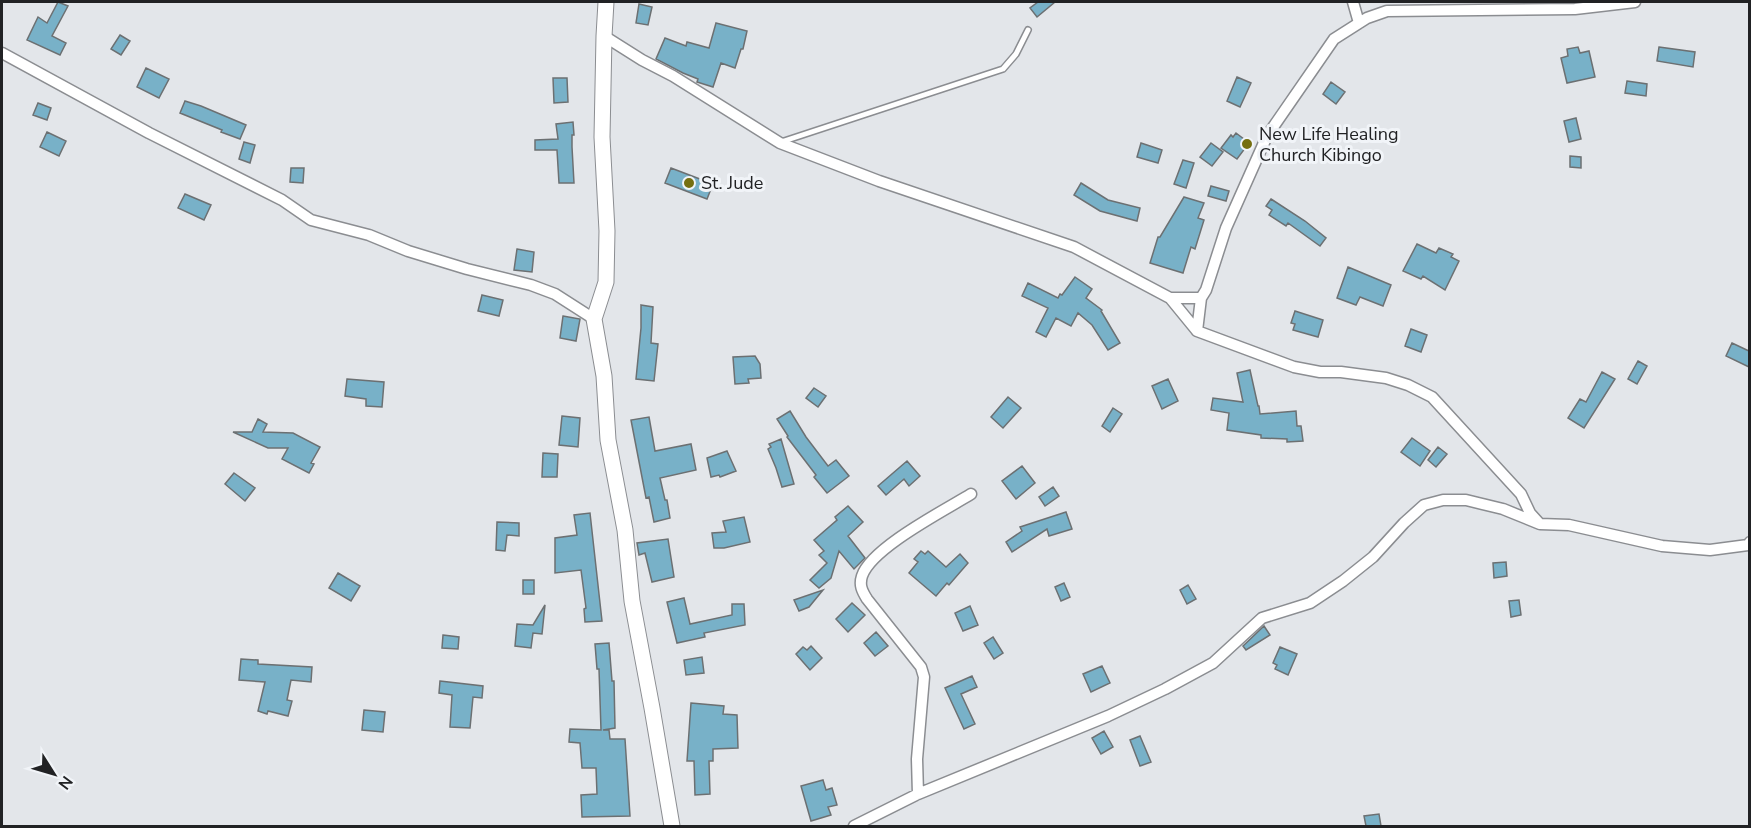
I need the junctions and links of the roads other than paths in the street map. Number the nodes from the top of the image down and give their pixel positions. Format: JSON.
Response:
{"nodes":[{"id":1,"x":606,"y":2,"type":"edge"},
{"id":2,"x":1353,"y":2,"type":"edge"},
{"id":3,"x":1635,"y":2,"type":"edge"},
{"id":4,"x":1359,"y":23,"type":"junction"},
{"id":5,"x":1028,"y":30,"type":"dead end"},
{"id":6,"x":604,"y":36,"type":"junction"},
{"id":7,"x":2,"y":53,"type":"edge"},
{"id":8,"x":780,"y":143,"type":"junction"},
{"id":9,"x":1170,"y":298,"type":"junction"},
{"id":10,"x":1201,"y":298,"type":"junction"},
{"id":11,"x":594,"y":319,"type":"junction"},
{"id":12,"x":1197,"y":331,"type":"junction"},
{"id":13,"x":970,"y":494,"type":"dead end"},
{"id":14,"x":1540,"y":524,"type":"junction"},
{"id":15,"x":1749,"y":542,"type":"edge"},
{"id":16,"x":918,"y":794,"type":"junction"},
{"id":17,"x":672,"y":826,"type":"edge"},
{"id":18,"x":854,"y":826,"type":"edge"}],
"edges":[{"from":1,"to":6,"type":"main road"},
{"from":2,"to":4,"type":"street"},
{"from":3,"to":4,"type":"street"},
{"from":4,"to":10,"type":"street"},
{"from":5,"to":8,"type":"lane"},
{"from":6,"to":8,"type":"street"},
{"from":6,"to":11,"type":"main road"},
{"from":7,"to":11,"type":"street"},
{"from":8,"to":9,"type":"street"},
{"from":9,"to":10,"type":"street"},
{"from":9,"to":12,"type":"street"},
{"from":10,"to":12,"type":"street"},
{"from":11,"to":17,"type":"main road"},
{"from":12,"to":14,"type":"street"},
{"from":13,"to":16,"type":"street"},
{"from":14,"to":15,"type":"street"},
{"from":14,"to":16,"type":"street"},
{"from":16,"to":18,"type":"street"}]}
